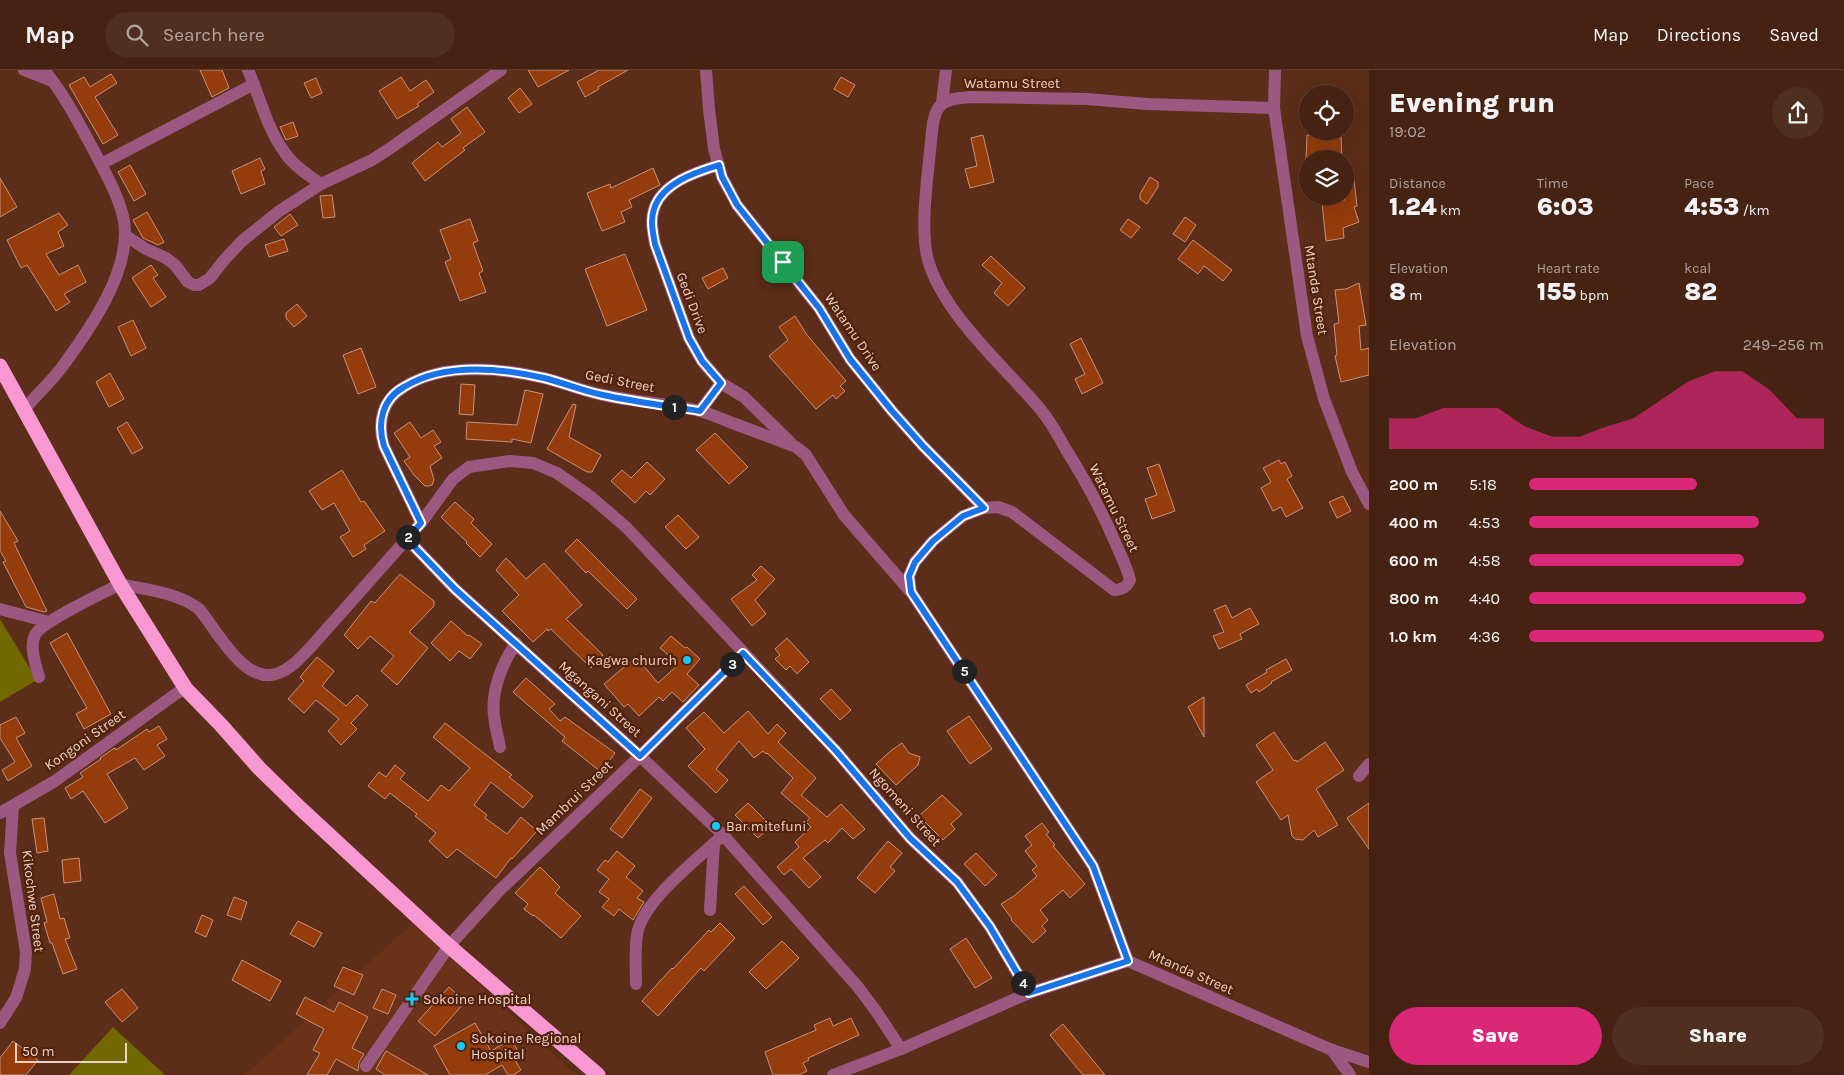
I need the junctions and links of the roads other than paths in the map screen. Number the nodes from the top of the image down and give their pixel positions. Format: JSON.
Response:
{"nodes":[{"id":1,"x":24,"y":70,"type":"edge"},
{"id":2,"x":44,"y":70,"type":"edge"},
{"id":3,"x":248,"y":70,"type":"edge"},
{"id":4,"x":706,"y":70,"type":"edge"},
{"id":5,"x":946,"y":70,"type":"edge"},
{"id":6,"x":1275,"y":70,"type":"edge"},
{"id":7,"x":497,"y":71,"type":"edge"},
{"id":8,"x":52,"y":81,"type":"junction"},
{"id":9,"x":254,"y":84,"type":"junction"},
{"id":10,"x":942,"y":103,"type":"junction"},
{"id":11,"x":1274,"y":108,"type":"junction"},
{"id":12,"x":101,"y":164,"type":"junction"},
{"id":13,"x":719,"y":165,"type":"junction"},
{"id":14,"x":321,"y":184,"type":"junction"},
{"id":15,"x":126,"y":236,"type":"junction"},
{"id":16,"x":0,"y":366,"type":"edge"},
{"id":17,"x":721,"y":383,"type":"junction"},
{"id":18,"x":24,"y":410,"type":"junction"},
{"id":19,"x":700,"y":411,"type":"junction"},
{"id":20,"x":796,"y":447,"type":"junction"},
{"id":21,"x":1369,"y":504,"type":"edge"},
{"id":22,"x":984,"y":508,"type":"junction"},
{"id":23,"x":421,"y":523,"type":"junction"},
{"id":24,"x":407,"y":539,"type":"junction"},
{"id":25,"x":120,"y":584,"type":"junction"},
{"id":26,"x":911,"y":592,"type":"junction"},
{"id":27,"x":0,"y":610,"type":"edge"},
{"id":28,"x":49,"y":622,"type":"junction"},
{"id":29,"x":516,"y":642,"type":"junction"},
{"id":30,"x":743,"y":653,"type":"junction"},
{"id":31,"x":39,"y":677,"type":"dead end"},
{"id":32,"x":186,"y":689,"type":"junction"},
{"id":33,"x":500,"y":747,"type":"dead end"},
{"id":34,"x":640,"y":756,"type":"junction"},
{"id":35,"x":1369,"y":764,"type":"edge"},
{"id":36,"x":1359,"y":776,"type":"dead end"},
{"id":37,"x":13,"y":806,"type":"junction"},
{"id":38,"x":0,"y":813,"type":"edge"},
{"id":39,"x":719,"y":839,"type":"junction"},
{"id":40,"x":710,"y":910,"type":"dead end"},
{"id":41,"x":449,"y":946,"type":"junction"},
{"id":42,"x":1128,"y":961,"type":"junction"},
{"id":43,"x":636,"y":984,"type":"dead end"},
{"id":44,"x":1029,"y":993,"type":"junction"},
{"id":45,"x":0,"y":1023,"type":"edge"},
{"id":46,"x":901,"y":1049,"type":"junction"},
{"id":47,"x":1332,"y":1050,"type":"junction"},
{"id":48,"x":1369,"y":1062,"type":"edge"},
{"id":49,"x":366,"y":1066,"type":"dead end"},
{"id":50,"x":598,"y":1075,"type":"edge"},
{"id":51,"x":833,"y":1075,"type":"edge"},
{"id":52,"x":1350,"y":1075,"type":"edge"}],
"edges":[{"from":1,"to":8,"type":"street"},
{"from":2,"to":8,"type":"street"},
{"from":3,"to":9,"type":"street"},
{"from":4,"to":13,"type":"street","name":"Watamu Drive"},
{"from":5,"to":10,"type":"street"},
{"from":6,"to":11,"type":"street","name":"Mtanda Street"},
{"from":7,"to":14,"type":"street"},
{"from":8,"to":12,"type":"street"},
{"from":9,"to":12,"type":"street"},
{"from":9,"to":14,"type":"street"},
{"from":10,"to":11,"type":"street","name":"Watamu Street"},
{"from":10,"to":22,"type":"street","name":"Watamu Street"},
{"from":11,"to":21,"type":"street","name":"Mtanda Street"},
{"from":12,"to":15,"type":"street"},
{"from":13,"to":17,"type":"street","name":"Gedi Drive"},
{"from":13,"to":22,"type":"street","name":"Watamu Drive"},
{"from":14,"to":15,"type":"street"},
{"from":15,"to":18,"type":"street"},
{"from":16,"to":18,"type":"highway"},
{"from":17,"to":19,"type":"street"},
{"from":17,"to":20,"type":"street","name":"Gedi Drive"},
{"from":18,"to":25,"type":"highway"},
{"from":19,"to":20,"type":"street","name":"Gedi Street"},
{"from":19,"to":23,"type":"street","name":"Gedi Street"},
{"from":20,"to":26,"type":"street","name":"Gedi Street"},
{"from":22,"to":26,"type":"street","name":"Watamu Street"},
{"from":23,"to":24,"type":"street","name":"Ngomeni Street"},
{"from":23,"to":30,"type":"street","name":"Ngomeni Street"},
{"from":24,"to":25,"type":"street","name":"Ngomeni Street"},
{"from":24,"to":29,"type":"street","name":"Mgangani Street"},
{"from":25,"to":28,"type":"street"},
{"from":25,"to":32,"type":"highway"},
{"from":26,"to":42,"type":"street"},
{"from":27,"to":28,"type":"street"},
{"from":28,"to":31,"type":"street"},
{"from":29,"to":33,"type":"street"},
{"from":29,"to":34,"type":"street","name":"Mgangani Street"},
{"from":30,"to":34,"type":"street","name":"Mambrui Street"},
{"from":30,"to":44,"type":"street","name":"Ngomeni Street"},
{"from":32,"to":37,"type":"street","name":"Kongoni Street"},
{"from":32,"to":41,"type":"highway"},
{"from":34,"to":39,"type":"street","name":"Mgangani Street"},
{"from":34,"to":41,"type":"street","name":"Mambrui Street"},
{"from":35,"to":36,"type":"street"},
{"from":37,"to":38,"type":"street","name":"Kongoni Street"},
{"from":37,"to":45,"type":"street","name":"Kikochwe Street"},
{"from":39,"to":40,"type":"street"},
{"from":39,"to":43,"type":"street"},
{"from":39,"to":46,"type":"street","name":"Mgangani Street"},
{"from":41,"to":49,"type":"street","name":"Mambrui Street"},
{"from":41,"to":50,"type":"highway"},
{"from":42,"to":44,"type":"street","name":"Mtanda Street"},
{"from":42,"to":47,"type":"street","name":"Mtanda Street"},
{"from":44,"to":46,"type":"street","name":"Mtanda Street"},
{"from":46,"to":51,"type":"street","name":"Mtanda Street"},
{"from":47,"to":48,"type":"street","name":"Mtanda Street"},
{"from":47,"to":52,"type":"street"}]}
